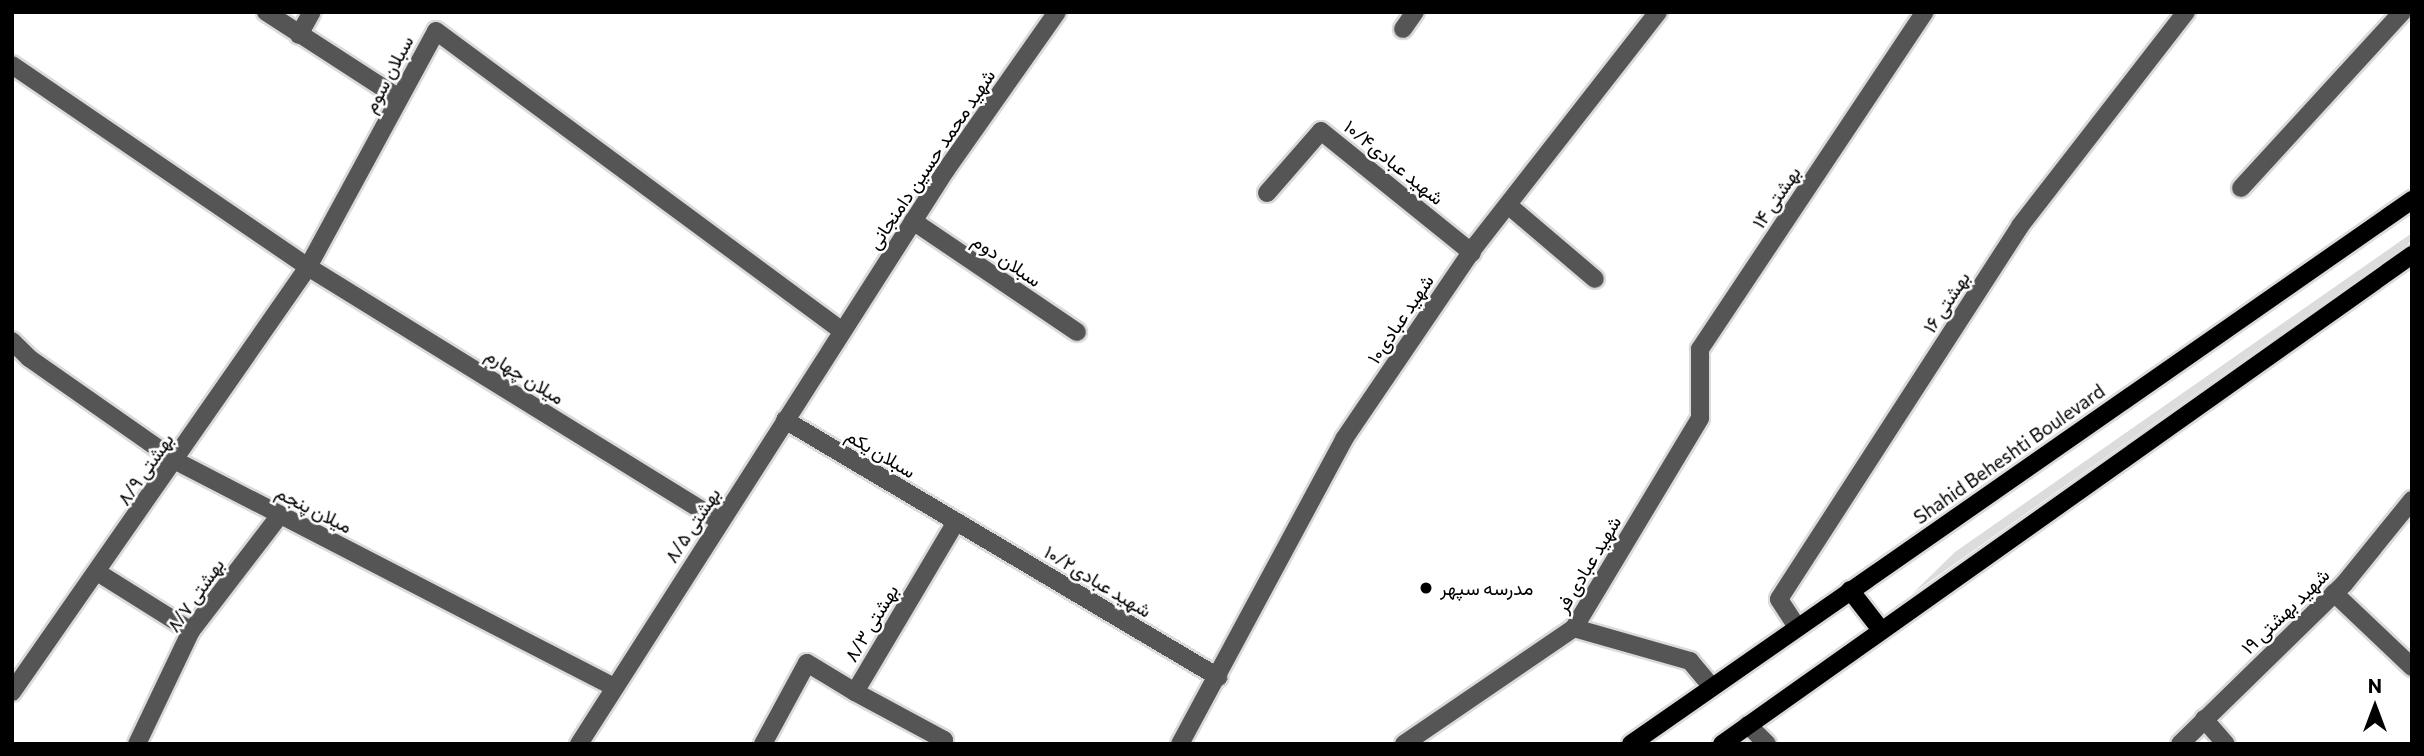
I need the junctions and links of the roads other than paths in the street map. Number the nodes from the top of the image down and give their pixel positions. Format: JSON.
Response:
{"nodes":[{"id":1,"x":266,"y":12,"type":"edge"},
{"id":2,"x":312,"y":12,"type":"edge"},
{"id":3,"x":1057,"y":12,"type":"edge"},
{"id":4,"x":1415,"y":12,"type":"edge"},
{"id":5,"x":1658,"y":12,"type":"edge"},
{"id":6,"x":1925,"y":12,"type":"edge"},
{"id":7,"x":2186,"y":12,"type":"edge"},
{"id":8,"x":2402,"y":12,"type":"edge"},
{"id":9,"x":1403,"y":29,"type":"dead end"},
{"id":10,"x":299,"y":35,"type":"junction"},
{"id":11,"x":12,"y":65,"type":"edge"},
{"id":12,"x":399,"y":98,"type":"junction"},
{"id":13,"x":2241,"y":188,"type":"dead end"},
{"id":14,"x":1267,"y":193,"type":"dead end"},
{"id":15,"x":2412,"y":200,"type":"edge"},
{"id":16,"x":1508,"y":205,"type":"junction"},
{"id":17,"x":913,"y":222,"type":"junction"},
{"id":18,"x":1472,"y":253,"type":"junction"},
{"id":19,"x":2412,"y":255,"type":"edge"},
{"id":20,"x":308,"y":267,"type":"junction"},
{"id":21,"x":1595,"y":279,"type":"dead end"},
{"id":22,"x":842,"y":331,"type":"junction"},
{"id":23,"x":1077,"y":332,"type":"dead end"},
{"id":24,"x":12,"y":341,"type":"edge"},
{"id":25,"x":1700,"y":418,"type":"joint"},
{"id":26,"x":785,"y":420,"type":"junction"},
{"id":27,"x":176,"y":461,"type":"junction"},
{"id":28,"x":2412,"y":500,"type":"edge"},
{"id":29,"x":280,"y":515,"type":"junction"},
{"id":30,"x":719,"y":521,"type":"junction"},
{"id":31,"x":956,"y":522,"type":"junction"},
{"id":32,"x":97,"y":572,"type":"junction"},
{"id":33,"x":1850,"y":590,"type":"junction"},
{"id":34,"x":2334,"y":593,"type":"junction"},
{"id":35,"x":1797,"y":627,"type":"junction"},
{"id":36,"x":1574,"y":628,"type":"junction"},
{"id":37,"x":1881,"y":630,"type":"junction"},
{"id":38,"x":191,"y":631,"type":"junction"},
{"id":39,"x":2412,"y":667,"type":"edge"},
{"id":40,"x":1218,"y":677,"type":"junction"},
{"id":41,"x":614,"y":687,"type":"junction"},
{"id":42,"x":1712,"y":687,"type":"junction"},
{"id":43,"x":12,"y":692,"type":"edge"},
{"id":44,"x":855,"y":692,"type":"junction"},
{"id":45,"x":2204,"y":719,"type":"junction"},
{"id":46,"x":1748,"y":725,"type":"junction"},
{"id":47,"x":137,"y":744,"type":"edge"},
{"id":48,"x":579,"y":744,"type":"edge"},
{"id":49,"x":762,"y":744,"type":"edge"},
{"id":50,"x":942,"y":744,"type":"edge"},
{"id":51,"x":1180,"y":744,"type":"edge"},
{"id":52,"x":1404,"y":744,"type":"edge"},
{"id":53,"x":1631,"y":744,"type":"edge"},
{"id":54,"x":1722,"y":744,"type":"edge"},
{"id":55,"x":1767,"y":744,"type":"edge"},
{"id":56,"x":2180,"y":744,"type":"edge"},
{"id":57,"x":2226,"y":744,"type":"edge"}],
"edges":[{"from":1,"to":10,"type":"street"},
{"from":2,"to":10,"type":"street"},
{"from":3,"to":17,"type":"street","name":"شهید محمد حسین دامنجانی"},
{"from":4,"to":9,"type":"street"},
{"from":5,"to":16,"type":"street","name":"شهید عبادی۱۰"},
{"from":6,"to":25,"type":"street","name":"بهشتی ۱۴"},
{"from":7,"to":35,"type":"street","name":"بهشتی ۱۶"},
{"from":8,"to":13,"type":"street"},
{"from":10,"to":12,"type":"street"},
{"from":11,"to":20,"type":"street"},
{"from":12,"to":20,"type":"street","name":"سبلان سوم"},
{"from":12,"to":22,"type":"street","name":"سبلان سوم"},
{"from":14,"to":18,"type":"street","name":"شهید عبادی۱۰/۴"},
{"from":15,"to":33,"type":"main road","name":"Shahid Beheshti Boulevard"},
{"from":16,"to":18,"type":"street","name":"شهید عبادی۱۰"},
{"from":16,"to":21,"type":"street"},
{"from":17,"to":22,"type":"street","name":"شهید محمد حسین دامنجانی"},
{"from":17,"to":23,"type":"street","name":"سبلان دوم"},
{"from":18,"to":40,"type":"street","name":"شهید عبادی۱۰"},
{"from":19,"to":37,"type":"main road"},
{"from":20,"to":27,"type":"street","name":"بهشتی ۸/۹"},
{"from":20,"to":30,"type":"street","name":"میلان چهارم"},
{"from":22,"to":26,"type":"street","name":"بهشتی ۸/۵"},
{"from":24,"to":27,"type":"street","name":"میلان پنجم"},
{"from":25,"to":36,"type":"street","name":"شهید عبادی فر"},
{"from":26,"to":30,"type":"street","name":"بهشتی ۸/۵"},
{"from":26,"to":31,"type":"street","name":"سبلان یکم"},
{"from":27,"to":29,"type":"street","name":"میلان پنجم"},
{"from":27,"to":32,"type":"street","name":"بهشتی ۸/۹"},
{"from":28,"to":34,"type":"street","name":"شهید بهشتی ۱۹"},
{"from":29,"to":38,"type":"street","name":"بهشتی ۸/۷"},
{"from":29,"to":41,"type":"street","name":"میلان پنجم"},
{"from":30,"to":41,"type":"street","name":"بهشتی ۸/۵"},
{"from":31,"to":40,"type":"street","name":"شهید عبادی۱۰/۲"},
{"from":31,"to":44,"type":"street","name":"بهشتی ۸/۳"},
{"from":32,"to":38,"type":"street"},
{"from":32,"to":43,"type":"street","name":"بهشتی ۸/۹"},
{"from":33,"to":35,"type":"main road","name":"Shahid Beheshti Boulevard"},
{"from":33,"to":37,"type":"main road"},
{"from":34,"to":39,"type":"street"},
{"from":34,"to":45,"type":"street","name":"شهید بهشتی ۱۹"},
{"from":35,"to":42,"type":"main road","name":"Shahid Beheshti Boulevard"},
{"from":36,"to":42,"type":"street"},
{"from":36,"to":52,"type":"street","name":"شهید عبادی فر"},
{"from":37,"to":46,"type":"main road"},
{"from":38,"to":47,"type":"street","name":"بهشتی ۸/۷"},
{"from":40,"to":51,"type":"street","name":"شهید عبادی۱۰"},
{"from":41,"to":48,"type":"street","name":"بهشتی ۸/۵"},
{"from":42,"to":53,"type":"main road","name":"Shahid Beheshti Boulevard"},
{"from":44,"to":49,"type":"street","name":"بهشتی ۸/۳"},
{"from":44,"to":50,"type":"street"},
{"from":45,"to":56,"type":"street","name":"شهید بهشتی ۱۹"},
{"from":45,"to":57,"type":"street"},
{"from":46,"to":54,"type":"main road"},
{"from":46,"to":55,"type":"street"}]}
